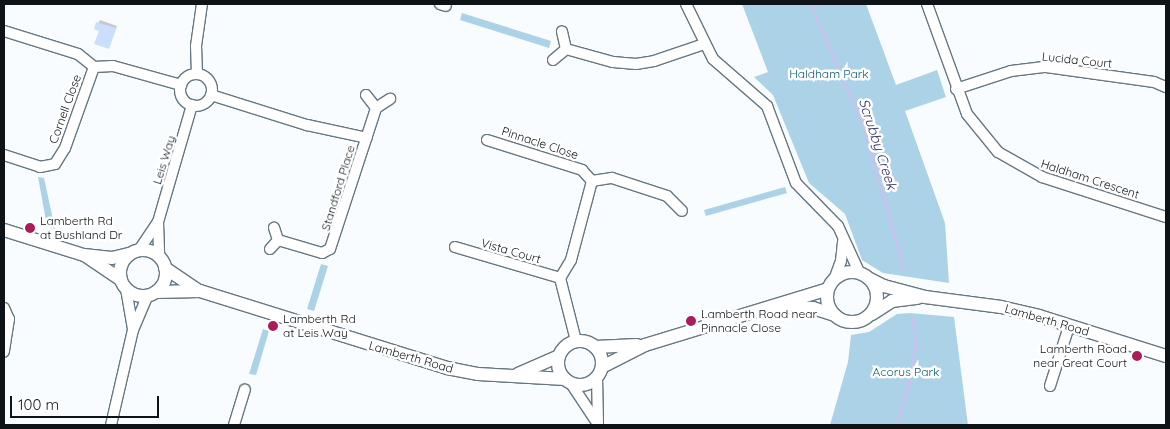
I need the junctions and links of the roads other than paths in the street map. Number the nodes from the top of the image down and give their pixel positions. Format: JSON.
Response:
{"nodes":[{"id":1,"x":202,"y":4,"type":"edge"},
{"id":2,"x":686,"y":4,"type":"edge"},
{"id":3,"x":927,"y":4,"type":"edge"},
{"id":4,"x":4,"y":31,"type":"edge"},
{"id":5,"x":562,"y":31,"type":"dead end"},
{"id":6,"x":704,"y":44,"type":"junction"},
{"id":7,"x":566,"y":49,"type":"junction"},
{"id":8,"x":553,"y":60,"type":"dead end"},
{"id":9,"x":94,"y":67,"type":"junction"},
{"id":10,"x":197,"y":74,"type":"junction"},
{"id":11,"x":180,"y":85,"type":"junction"},
{"id":12,"x":1166,"y":87,"type":"edge"},
{"id":13,"x":956,"y":89,"type":"junction"},
{"id":14,"x":211,"y":94,"type":"junction"},
{"id":15,"x":366,"y":95,"type":"dead end"},
{"id":16,"x":390,"y":99,"type":"dead end"},
{"id":17,"x":192,"y":105,"type":"junction"},
{"id":18,"x":376,"y":108,"type":"junction"},
{"id":19,"x":366,"y":138,"type":"junction"},
{"id":20,"x":487,"y":140,"type":"dead end"},
{"id":21,"x":4,"y":155,"type":"edge"},
{"id":22,"x":592,"y":181,"type":"junction"},
{"id":23,"x":682,"y":211,"type":"dead end"},
{"id":24,"x":1166,"y":217,"type":"edge"},
{"id":25,"x":158,"y":222,"type":"junction"},
{"id":26,"x":274,"y":228,"type":"dead end"},
{"id":27,"x":4,"y":230,"type":"edge"},
{"id":28,"x":843,"y":239,"type":"junction"},
{"id":29,"x":278,"y":240,"type":"junction"},
{"id":30,"x":455,"y":247,"type":"dead end"},
{"id":31,"x":270,"y":250,"type":"dead end"},
{"id":32,"x":135,"y":252,"type":"junction"},
{"id":33,"x":84,"y":255,"type":"junction"},
{"id":34,"x":162,"y":262,"type":"junction"},
{"id":35,"x":864,"y":276,"type":"junction"},
{"id":36,"x":560,"y":278,"type":"junction"},
{"id":37,"x":123,"y":284,"type":"junction"},
{"id":38,"x":831,"y":285,"type":"junction"},
{"id":39,"x":200,"y":292,"type":"junction"},
{"id":40,"x":152,"y":293,"type":"junction"},
{"id":41,"x":925,"y":297,"type":"junction"},
{"id":42,"x":778,"y":306,"type":"junction"},
{"id":43,"x":4,"y":308,"type":"edge"},
{"id":44,"x":835,"y":315,"type":"junction"},
{"id":45,"x":868,"y":316,"type":"junction"},
{"id":46,"x":1069,"y":326,"type":"junction"},
{"id":47,"x":133,"y":330,"type":"junction"},
{"id":48,"x":576,"y":341,"type":"junction"},
{"id":49,"x":645,"y":345,"type":"junction"},
{"id":50,"x":595,"y":347,"type":"junction"},
{"id":51,"x":4,"y":352,"type":"edge"},
{"id":52,"x":559,"y":356,"type":"junction"},
{"id":53,"x":1166,"y":356,"type":"edge"},
{"id":54,"x":599,"y":372,"type":"junction"},
{"id":55,"x":511,"y":376,"type":"junction"},
{"id":56,"x":567,"y":380,"type":"junction"},
{"id":57,"x":1050,"y":386,"type":"dead end"},
{"id":58,"x":245,"y":390,"type":"dead end"},
{"id":59,"x":597,"y":423,"type":"edge"},
{"id":60,"x":111,"y":425,"type":"edge"},
{"id":61,"x":234,"y":425,"type":"edge"}],
"edges":[{"from":1,"to":10,"type":"street"},
{"from":2,"to":6,"type":"street"},
{"from":3,"to":13,"type":"street","name":"Haldham Crescent"},
{"from":4,"to":9,"type":"street"},
{"from":5,"to":7,"type":"street"},
{"from":6,"to":7,"type":"street"},
{"from":6,"to":28,"type":"street"},
{"from":7,"to":8,"type":"street"},
{"from":9,"to":11,"type":"street"},
{"from":9,"to":21,"type":"street","name":"Cornell Close"},
{"from":10,"to":11,"type":"street"},
{"from":10,"to":14,"type":"street"},
{"from":11,"to":17,"type":"street"},
{"from":12,"to":13,"type":"street","name":"Lucida Court"},
{"from":13,"to":24,"type":"street","name":"Haldham Crescent"},
{"from":14,"to":17,"type":"street"},
{"from":14,"to":19,"type":"street","name":"Standford Place"},
{"from":15,"to":18,"type":"street"},
{"from":16,"to":18,"type":"street"},
{"from":17,"to":25,"type":"street","name":"Leis Way"},
{"from":18,"to":19,"type":"street","name":"Standford Place"},
{"from":19,"to":29,"type":"street","name":"Standford Place"},
{"from":20,"to":22,"type":"street","name":"Pinnacle Close"},
{"from":22,"to":23,"type":"street"},
{"from":22,"to":36,"type":"street"},
{"from":25,"to":32,"type":"street","name":"Leis Way"},
{"from":25,"to":34,"type":"street","name":"Leis Way"},
{"from":26,"to":29,"type":"street"},
{"from":27,"to":33,"type":"street","name":"Lamberth Road"},
{"from":28,"to":35,"type":"street"},
{"from":28,"to":38,"type":"street"},
{"from":29,"to":31,"type":"street"},
{"from":30,"to":36,"type":"street","name":"Vista Court"},
{"from":32,"to":33,"type":"street","name":"Lamberth Road"},
{"from":32,"to":34,"type":"street","name":"Lamberth Road"},
{"from":32,"to":37,"type":"street"},
{"from":33,"to":37,"type":"street","name":"Lamberth Road"},
{"from":34,"to":39,"type":"street","name":"Lamberth Road"},
{"from":34,"to":40,"type":"street"},
{"from":35,"to":38,"type":"street","name":"Lamberth Road"},
{"from":35,"to":41,"type":"street","name":"Lamberth Road"},
{"from":35,"to":45,"type":"street"},
{"from":36,"to":48,"type":"street"},
{"from":37,"to":40,"type":"street","name":"Lamberth Road"},
{"from":37,"to":47,"type":"street"},
{"from":38,"to":42,"type":"street","name":"Lamberth Road"},
{"from":38,"to":44,"type":"street"},
{"from":39,"to":40,"type":"street","name":"Lamberth Road"},
{"from":39,"to":55,"type":"street","name":"Lamberth Road"},
{"from":40,"to":47,"type":"street"},
{"from":41,"to":45,"type":"street","name":"Lamberth Road"},
{"from":41,"to":46,"type":"street","name":"Lamberth Road"},
{"from":42,"to":44,"type":"street","name":"Lamberth Road"},
{"from":42,"to":49,"type":"street","name":"Lamberth Road"},
{"from":43,"to":51,"type":"street"},
{"from":44,"to":45,"type":"street","name":"Lamberth Road"},
{"from":46,"to":53,"type":"street","name":"Lamberth Road"},
{"from":46,"to":57,"type":"street"},
{"from":47,"to":60,"type":"street"},
{"from":48,"to":50,"type":"street","name":"Lamberth Road"},
{"from":48,"to":52,"type":"street","name":"Lamberth Road"},
{"from":49,"to":50,"type":"street","name":"Lamberth Road"},
{"from":49,"to":54,"type":"street","name":"Lamberth Road"},
{"from":50,"to":54,"type":"street"},
{"from":52,"to":55,"type":"street","name":"Lamberth Road"},
{"from":52,"to":56,"type":"street"},
{"from":54,"to":56,"type":"street","name":"Lamberth Road"},
{"from":54,"to":59,"type":"street"},
{"from":55,"to":56,"type":"street","name":"Lamberth Road"},
{"from":56,"to":59,"type":"street"},
{"from":58,"to":61,"type":"street"}]}
